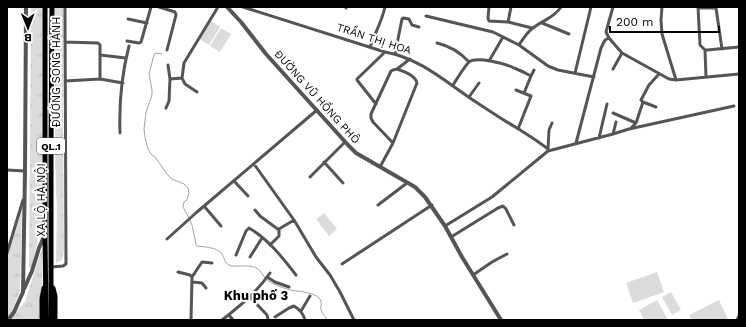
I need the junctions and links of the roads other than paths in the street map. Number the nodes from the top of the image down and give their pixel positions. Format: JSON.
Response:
{"nodes":[{"id":1,"x":26,"y":7,"type":"edge"},
{"id":2,"x":45,"y":7,"type":"edge"},
{"id":3,"x":52,"y":7,"type":"edge"},
{"id":4,"x":65,"y":7,"type":"edge"},
{"id":5,"x":146,"y":7,"type":"edge"},
{"id":6,"x":159,"y":7,"type":"edge"},
{"id":7,"x":218,"y":7,"type":"edge"},
{"id":8,"x":227,"y":7,"type":"edge"},
{"id":9,"x":243,"y":7,"type":"edge"},
{"id":10,"x":385,"y":7,"type":"edge"},
{"id":11,"x":489,"y":7,"type":"edge"},
{"id":12,"x":511,"y":7,"type":"edge"},
{"id":13,"x":554,"y":7,"type":"edge"},
{"id":14,"x":591,"y":7,"type":"edge"},
{"id":15,"x":613,"y":7,"type":"edge"},
{"id":16,"x":662,"y":7,"type":"edge"},
{"id":17,"x":151,"y":8,"type":"edge"},
{"id":18,"x":560,"y":8,"type":"edge"},
{"id":19,"x":698,"y":8,"type":"edge"},
{"id":20,"x":426,"y":16,"type":"dead end"},
{"id":21,"x":128,"y":19,"type":"dead end"},
{"id":22,"x":508,"y":22,"type":"junction"},
{"id":23,"x":147,"y":23,"type":"junction"},
{"id":24,"x":542,"y":23,"type":"junction"},
{"id":25,"x":419,"y":26,"type":"dead end"},
{"id":26,"x":532,"y":28,"type":"junction"},
{"id":27,"x":569,"y":34,"type":"dead end"},
{"id":28,"x":503,"y":37,"type":"junction"},
{"id":29,"x":609,"y":38,"type":"junction"},
{"id":30,"x":128,"y":41,"type":"dead end"},
{"id":31,"x":65,"y":42,"type":"junction"},
{"id":32,"x":437,"y":43,"type":"dead end"},
{"id":33,"x":519,"y":45,"type":"junction"},
{"id":34,"x":129,"y":46,"type":"dead end"},
{"id":35,"x":370,"y":46,"type":"junction"},
{"id":36,"x":739,"y":47,"type":"edge"},
{"id":37,"x":722,"y":49,"type":"junction"},
{"id":38,"x":167,"y":50,"type":"dead end"},
{"id":39,"x":705,"y":50,"type":"junction"},
{"id":40,"x":385,"y":52,"type":"junction"},
{"id":41,"x":622,"y":53,"type":"junction"},
{"id":42,"x":395,"y":54,"type":"junction"},
{"id":43,"x":100,"y":55,"type":"junction"},
{"id":44,"x":126,"y":58,"type":"junction"},
{"id":45,"x":410,"y":59,"type":"junction"},
{"id":46,"x":489,"y":61,"type":"junction"},
{"id":47,"x":469,"y":62,"type":"junction"},
{"id":48,"x":168,"y":65,"type":"dead end"},
{"id":49,"x":397,"y":68,"type":"junction"},
{"id":50,"x":613,"y":69,"type":"dead end"},
{"id":51,"x":534,"y":70,"type":"dead end"},
{"id":52,"x":575,"y":73,"type":"junction"},
{"id":53,"x":659,"y":74,"type":"junction"},
{"id":54,"x":739,"y":74,"type":"edge"},
{"id":55,"x":531,"y":76,"type":"junction"},
{"id":56,"x":594,"y":77,"type":"junction"},
{"id":57,"x":706,"y":77,"type":"junction"},
{"id":58,"x":182,"y":78,"type":"junction"},
{"id":59,"x":100,"y":79,"type":"junction"},
{"id":60,"x":170,"y":79,"type":"junction"},
{"id":61,"x":676,"y":80,"type":"junction"},
{"id":62,"x":65,"y":81,"type":"junction"},
{"id":63,"x":123,"y":83,"type":"junction"},
{"id":64,"x":479,"y":83,"type":"dead end"},
{"id":65,"x":453,"y":85,"type":"junction"},
{"id":66,"x":516,"y":90,"type":"dead end"},
{"id":67,"x":197,"y":92,"type":"dead end"},
{"id":68,"x":524,"y":93,"type":"junction"},
{"id":69,"x":469,"y":97,"type":"junction"},
{"id":70,"x":643,"y":102,"type":"junction"},
{"id":71,"x":376,"y":104,"type":"junction"},
{"id":72,"x":607,"y":104,"type":"dead end"},
{"id":73,"x":734,"y":106,"type":"dead end"},
{"id":74,"x":656,"y":107,"type":"dead end"},
{"id":75,"x":166,"y":108,"type":"dead end"},
{"id":76,"x":317,"y":110,"type":"junction"},
{"id":77,"x":613,"y":113,"type":"dead end"},
{"id":78,"x":616,"y":122,"type":"dead end"},
{"id":79,"x":552,"y":123,"type":"dead end"},
{"id":80,"x":636,"y":123,"type":"junction"},
{"id":81,"x":518,"y":129,"type":"junction"},
{"id":82,"x":629,"y":129,"type":"junction"},
{"id":83,"x":120,"y":133,"type":"dead end"},
{"id":84,"x":612,"y":134,"type":"junction"},
{"id":85,"x":599,"y":138,"type":"junction"},
{"id":86,"x":345,"y":142,"type":"junction"},
{"id":87,"x":393,"y":143,"type":"junction"},
{"id":88,"x":576,"y":143,"type":"junction"},
{"id":89,"x":548,"y":150,"type":"junction"},
{"id":90,"x":324,"y":162,"type":"junction"},
{"id":91,"x":254,"y":164,"type":"junction"},
{"id":92,"x":380,"y":167,"type":"junction"},
{"id":93,"x":7,"y":170,"type":"edge"},
{"id":94,"x":25,"y":171,"type":"junction"},
{"id":95,"x":310,"y":177,"type":"dead end"},
{"id":96,"x":234,"y":181,"type":"junction"},
{"id":97,"x":343,"y":183,"type":"dead end"},
{"id":98,"x":407,"y":183,"type":"junction"},
{"id":99,"x":248,"y":196,"type":"dead end"},
{"id":100,"x":24,"y":198,"type":"junction"},
{"id":101,"x":378,"y":205,"type":"dead end"},
{"id":102,"x":432,"y":205,"type":"junction"},
{"id":103,"x":204,"y":206,"type":"junction"},
{"id":104,"x":255,"y":210,"type":"dead end"},
{"id":105,"x":294,"y":220,"type":"junction"},
{"id":106,"x":514,"y":225,"type":"dead end"},
{"id":107,"x":221,"y":226,"type":"dead end"},
{"id":108,"x":445,"y":226,"type":"junction"},
{"id":109,"x":279,"y":230,"type":"junction"},
{"id":110,"x":45,"y":234,"type":"junction"},
{"id":111,"x":451,"y":236,"type":"junction"},
{"id":112,"x":262,"y":238,"type":"junction"},
{"id":113,"x":166,"y":239,"type":"dead end"},
{"id":114,"x":270,"y":245,"type":"junction"},
{"id":115,"x":7,"y":253,"type":"edge"},
{"id":116,"x":507,"y":254,"type":"dead end"},
{"id":117,"x":236,"y":255,"type":"dead end"},
{"id":118,"x":250,"y":257,"type":"dead end"},
{"id":119,"x":212,"y":263,"type":"dead end"},
{"id":120,"x":342,"y":264,"type":"dead end"},
{"id":121,"x":51,"y":266,"type":"junction"},
{"id":122,"x":178,"y":272,"type":"dead end"},
{"id":123,"x":270,"y":273,"type":"dead end"},
{"id":124,"x":296,"y":275,"type":"dead end"},
{"id":125,"x":473,"y":275,"type":"junction"},
{"id":126,"x":192,"y":277,"type":"junction"},
{"id":127,"x":267,"y":277,"type":"junction"},
{"id":128,"x":193,"y":282,"type":"junction"},
{"id":129,"x":48,"y":284,"type":"junction"},
{"id":130,"x":288,"y":287,"type":"dead end"},
{"id":131,"x":206,"y":288,"type":"dead end"},
{"id":132,"x":23,"y":292,"type":"junction"},
{"id":133,"x":310,"y":296,"type":"dead end"},
{"id":134,"x":250,"y":297,"type":"junction"},
{"id":135,"x":301,"y":311,"type":"junction"},
{"id":136,"x":228,"y":315,"type":"junction"},
{"id":137,"x":739,"y":316,"type":"edge"},
{"id":138,"x":275,"y":317,"type":"dead end"},
{"id":139,"x":8,"y":320,"type":"edge"},
{"id":140,"x":42,"y":320,"type":"edge"},
{"id":141,"x":46,"y":320,"type":"edge"},
{"id":142,"x":51,"y":320,"type":"edge"},
{"id":143,"x":56,"y":320,"type":"edge"},
{"id":144,"x":191,"y":320,"type":"edge"},
{"id":145,"x":222,"y":320,"type":"edge"},
{"id":146,"x":233,"y":320,"type":"edge"},
{"id":147,"x":268,"y":320,"type":"edge"},
{"id":148,"x":305,"y":320,"type":"edge"},
{"id":149,"x":354,"y":320,"type":"edge"},
{"id":150,"x":501,"y":320,"type":"edge"},
{"id":151,"x":736,"y":320,"type":"edge"}],
"edges":[{"from":1,"to":94,"type":"street"},
{"from":2,"to":110,"type":"highway","name":"XA LỘ HÀ NỘI","number":"QL.1"},
{"from":3,"to":121,"type":"highway","name":"XA LỘ HÀ NỘI","number":"QL.1"},
{"from":4,"to":31,"type":"street","name":"ĐƯỜNG SONG HÀNH"},
{"from":5,"to":17,"type":"street"},
{"from":6,"to":38,"type":"street"},
{"from":7,"to":58,"type":"street"},
{"from":8,"to":76,"type":"street","name":"ĐƯỜNG VŨ HỒNG PHÔ"},
{"from":9,"to":35,"type":"street","name":"TRẦN THỊ HOA"},
{"from":10,"to":35,"type":"street"},
{"from":11,"to":22,"type":"street"},
{"from":12,"to":22,"type":"street"},
{"from":13,"to":18,"type":"street"},
{"from":14,"to":52,"type":"street"},
{"from":15,"to":29,"type":"street"},
{"from":16,"to":61,"type":"street"},
{"from":17,"to":23,"type":"street"},
{"from":18,"to":24,"type":"street"},
{"from":19,"to":37,"type":"street"},
{"from":19,"to":39,"type":"street"},
{"from":20,"to":28,"type":"street"},
{"from":21,"to":23,"type":"street"},
{"from":22,"to":26,"type":"street"},
{"from":23,"to":30,"type":"street"},
{"from":24,"to":26,"type":"street"},
{"from":24,"to":27,"type":"street"},
{"from":25,"to":42,"type":"street"},
{"from":26,"to":33,"type":"street"},
{"from":28,"to":33,"type":"street"},
{"from":28,"to":46,"type":"street"},
{"from":29,"to":41,"type":"street"},
{"from":29,"to":56,"type":"street"},
{"from":31,"to":43,"type":"street"},
{"from":31,"to":62,"type":"street","name":"ĐƯỜNG SONG HÀNH"},
{"from":32,"to":47,"type":"street"},
{"from":33,"to":52,"type":"street"},
{"from":34,"to":44,"type":"street"},
{"from":35,"to":40,"type":"street","name":"TRẦN THỊ HOA"},
{"from":36,"to":37,"type":"street"},
{"from":37,"to":39,"type":"street"},
{"from":39,"to":57,"type":"street"},
{"from":40,"to":42,"type":"street","name":"TRẦN THỊ HOA"},
{"from":40,"to":71,"type":"street"},
{"from":41,"to":50,"type":"street"},
{"from":41,"to":53,"type":"street"},
{"from":42,"to":45,"type":"street","name":"TRẦN THỊ HOA"},
{"from":43,"to":44,"type":"street"},
{"from":43,"to":59,"type":"street"},
{"from":44,"to":63,"type":"street"},
{"from":45,"to":49,"type":"street"},
{"from":45,"to":65,"type":"street","name":"TRẦN THỊ HOA"},
{"from":46,"to":47,"type":"street"},
{"from":46,"to":55,"type":"street"},
{"from":47,"to":65,"type":"street"},
{"from":48,"to":60,"type":"street"},
{"from":49,"to":71,"type":"street"},
{"from":49,"to":87,"type":"street"},
{"from":51,"to":55,"type":"street"},
{"from":52,"to":56,"type":"street"},
{"from":53,"to":61,"type":"street"},
{"from":53,"to":70,"type":"street"},
{"from":54,"to":57,"type":"street"},
{"from":55,"to":68,"type":"street"},
{"from":56,"to":88,"type":"street"},
{"from":57,"to":61,"type":"street"},
{"from":58,"to":60,"type":"street"},
{"from":58,"to":67,"type":"street"},
{"from":59,"to":62,"type":"street"},
{"from":59,"to":63,"type":"street"},
{"from":60,"to":75,"type":"street"},
{"from":62,"to":121,"type":"street","name":"ĐƯỜNG SONG HÀNH"},
{"from":63,"to":83,"type":"street"},
{"from":64,"to":69,"type":"street"},
{"from":65,"to":69,"type":"street","name":"TRẦN THỊ HOA"},
{"from":66,"to":68,"type":"street"},
{"from":68,"to":81,"type":"street"},
{"from":69,"to":81,"type":"street","name":"TRẦN THỊ HOA"},
{"from":70,"to":74,"type":"street"},
{"from":70,"to":80,"type":"street"},
{"from":71,"to":87,"type":"street"},
{"from":72,"to":85,"type":"street"},
{"from":73,"to":82,"type":"street"},
{"from":76,"to":86,"type":"street","name":"ĐƯỜNG VŨ HỒNG PHÔ"},
{"from":76,"to":91,"type":"street"},
{"from":77,"to":80,"type":"street"},
{"from":78,"to":84,"type":"street"},
{"from":79,"to":89,"type":"street"},
{"from":80,"to":82,"type":"street"},
{"from":81,"to":89,"type":"street","name":"TRẦN THỊ HOA"},
{"from":82,"to":84,"type":"street"},
{"from":84,"to":85,"type":"street"},
{"from":85,"to":88,"type":"street"},
{"from":86,"to":90,"type":"street"},
{"from":86,"to":92,"type":"street","name":"ĐƯỜNG VŨ HỒNG PHÔ"},
{"from":87,"to":92,"type":"street"},
{"from":88,"to":89,"type":"street"},
{"from":89,"to":108,"type":"street"},
{"from":90,"to":95,"type":"street"},
{"from":90,"to":97,"type":"street"},
{"from":91,"to":96,"type":"street"},
{"from":91,"to":105,"type":"street"},
{"from":92,"to":98,"type":"street","name":"ĐƯỜNG VŨ HỒNG PHÔ"},
{"from":93,"to":94,"type":"street"},
{"from":94,"to":100,"type":"street"},
{"from":96,"to":99,"type":"street"},
{"from":96,"to":103,"type":"street"},
{"from":98,"to":101,"type":"street"},
{"from":98,"to":102,"type":"street","name":"ĐƯỜNG VŨ HỒNG PHÔ"},
{"from":100,"to":115,"type":"street"},
{"from":100,"to":132,"type":"street"},
{"from":102,"to":108,"type":"street","name":"ĐƯỜNG VŨ HỒNG PHÔ"},
{"from":102,"to":120,"type":"street"},
{"from":103,"to":107,"type":"street"},
{"from":103,"to":113,"type":"street"},
{"from":104,"to":109,"type":"street"},
{"from":105,"to":109,"type":"street"},
{"from":105,"to":149,"type":"street"},
{"from":106,"to":111,"type":"street"},
{"from":108,"to":111,"type":"street","name":"ĐƯỜNG VŨ HỒNG PHÔ"},
{"from":109,"to":114,"type":"street"},
{"from":110,"to":129,"type":"highway","name":"XA LỘ HÀ NỘI","number":"QL.1"},
{"from":110,"to":132,"type":"street"},
{"from":111,"to":125,"type":"street","name":"ĐƯỜNG VŨ HỒNG PHÔ"},
{"from":112,"to":114,"type":"street"},
{"from":112,"to":117,"type":"street"},
{"from":112,"to":118,"type":"street"},
{"from":114,"to":124,"type":"street"},
{"from":116,"to":125,"type":"street"},
{"from":119,"to":126,"type":"street"},
{"from":121,"to":129,"type":"highway","name":"XA LỘ HÀ NỘI","number":"QL.1"},
{"from":122,"to":126,"type":"street"},
{"from":123,"to":127,"type":"street"},
{"from":125,"to":150,"type":"street","name":"ĐƯỜNG VŨ HỒNG PHÔ"},
{"from":126,"to":128,"type":"street"},
{"from":127,"to":130,"type":"street"},
{"from":127,"to":134,"type":"street"},
{"from":128,"to":131,"type":"street"},
{"from":128,"to":144,"type":"street"},
{"from":129,"to":140,"type":"highway","name":"XA LỘ HÀ NỘI","number":"QL.1"},
{"from":129,"to":141,"type":"highway","number":"QL.1"},
{"from":129,"to":142,"type":"highway","number":"QL.1"},
{"from":129,"to":143,"type":"highway","name":"XA LỘ HÀ NỘI","number":"QL.1"},
{"from":132,"to":139,"type":"street"},
{"from":133,"to":135,"type":"street"},
{"from":134,"to":136,"type":"street"},
{"from":134,"to":147,"type":"street"},
{"from":135,"to":138,"type":"street"},
{"from":135,"to":148,"type":"street"},
{"from":136,"to":145,"type":"street"},
{"from":136,"to":146,"type":"street"},
{"from":137,"to":151,"type":"street"}]}
